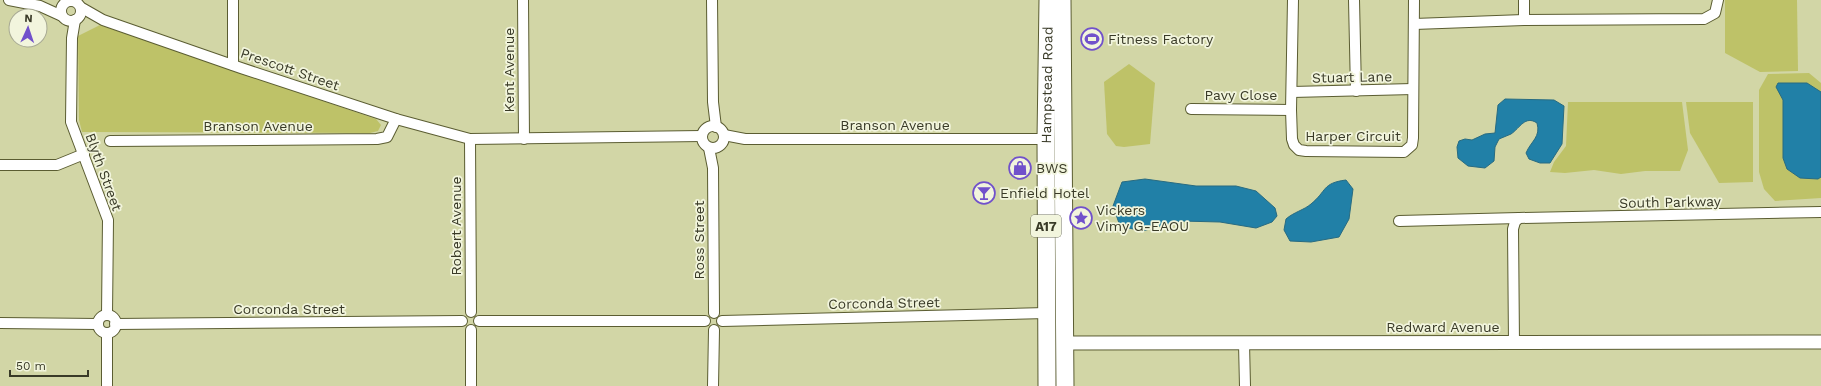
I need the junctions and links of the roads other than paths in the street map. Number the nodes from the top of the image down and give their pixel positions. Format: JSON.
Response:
{"nodes":[{"id":1,"x":9,"y":0,"type":"edge"},
{"id":2,"x":233,"y":0,"type":"edge"},
{"id":3,"x":523,"y":0,"type":"edge"},
{"id":4,"x":712,"y":0,"type":"edge"},
{"id":5,"x":1048,"y":0,"type":"edge"},
{"id":6,"x":1062,"y":0,"type":"edge"},
{"id":7,"x":1292,"y":0,"type":"edge"},
{"id":8,"x":1354,"y":0,"type":"edge"},
{"id":9,"x":1414,"y":0,"type":"edge"},
{"id":10,"x":1524,"y":0,"type":"edge"},
{"id":11,"x":1718,"y":0,"type":"edge"},
{"id":12,"x":71,"y":9,"type":"edge"},
{"id":13,"x":1524,"y":20,"type":"junction"},
{"id":14,"x":1414,"y":24,"type":"junction"},
{"id":15,"x":233,"y":65,"type":"junction"},
{"id":16,"x":1413,"y":89,"type":"junction"},
{"id":17,"x":1356,"y":91,"type":"junction"},
{"id":18,"x":1292,"y":92,"type":"junction"},
{"id":19,"x":1191,"y":109,"type":"dead end"},
{"id":20,"x":1291,"y":110,"type":"junction"},
{"id":21,"x":396,"y":120,"type":"junction"},
{"id":22,"x":713,"y":138,"type":"junction"},
{"id":23,"x":524,"y":139,"type":"junction"},
{"id":24,"x":1046,"y":139,"type":"junction"},
{"id":25,"x":1064,"y":139,"type":"junction"},
{"id":26,"x":470,"y":140,"type":"junction"},
{"id":27,"x":110,"y":141,"type":"dead end"},
{"id":28,"x":84,"y":154,"type":"junction"},
{"id":29,"x":0,"y":165,"type":"edge"},
{"id":30,"x":1821,"y":212,"type":"edge"},
{"id":31,"x":1519,"y":218,"type":"junction"},
{"id":32,"x":1399,"y":221,"type":"dead end"},
{"id":33,"x":471,"y":312,"type":"junction"},
{"id":34,"x":1065,"y":312,"type":"junction"},
{"id":35,"x":714,"y":313,"type":"junction"},
{"id":36,"x":1046,"y":313,"type":"junction"},
{"id":37,"x":107,"y":315,"type":"junction"},
{"id":38,"x":462,"y":321,"type":"junction"},
{"id":39,"x":479,"y":321,"type":"junction"},
{"id":40,"x":705,"y":321,"type":"junction"},
{"id":41,"x":722,"y":321,"type":"junction"},
{"id":42,"x":0,"y":323,"type":"edge"},
{"id":43,"x":98,"y":324,"type":"junction"},
{"id":44,"x":115,"y":324,"type":"junction"},
{"id":45,"x":471,"y":330,"type":"junction"},
{"id":46,"x":714,"y":330,"type":"junction"},
{"id":47,"x":107,"y":333,"type":"junction"},
{"id":48,"x":1821,"y":342,"type":"edge"},
{"id":49,"x":1046,"y":343,"type":"junction"},
{"id":50,"x":1065,"y":343,"type":"junction"},
{"id":51,"x":1244,"y":343,"type":"junction"},
{"id":52,"x":1514,"y":343,"type":"junction"},
{"id":53,"x":107,"y":386,"type":"edge"},
{"id":54,"x":471,"y":386,"type":"edge"},
{"id":55,"x":713,"y":386,"type":"edge"},
{"id":56,"x":1047,"y":386,"type":"edge"},
{"id":57,"x":1065,"y":386,"type":"edge"},
{"id":58,"x":1245,"y":386,"type":"edge"}],
"edges":[{"from":1,"to":12,"type":"street","name":"Prescott Street"},
{"from":2,"to":15,"type":"street"},
{"from":3,"to":23,"type":"street","name":"Kent Avenue"},
{"from":4,"to":22,"type":"street","name":"Ross Street"},
{"from":5,"to":24,"type":"highway","name":"Hampstead Road","number":"A17"},
{"from":6,"to":25,"type":"highway","name":"Hampstead Road","number":"A17"},
{"from":7,"to":18,"type":"street","name":"Harper Circuit"},
{"from":8,"to":17,"type":"street"},
{"from":9,"to":14,"type":"street","name":"Harper Circuit"},
{"from":10,"to":13,"type":"street"},
{"from":11,"to":13,"type":"street"},
{"from":12,"to":15,"type":"street","name":"Prescott Street"},
{"from":12,"to":28,"type":"street","name":"Blyth Street"},
{"from":13,"to":14,"type":"street"},
{"from":14,"to":16,"type":"street","name":"Harper Circuit"},
{"from":15,"to":21,"type":"street","name":"Prescott Street"},
{"from":16,"to":17,"type":"street","name":"Stuart Lane"},
{"from":16,"to":20,"type":"street","name":"Harper Circuit"},
{"from":17,"to":18,"type":"street","name":"Stuart Lane"},
{"from":18,"to":20,"type":"street","name":"Harper Circuit"},
{"from":19,"to":20,"type":"street","name":"Pavy Close"},
{"from":21,"to":26,"type":"street","name":"Prescott Street"},
{"from":21,"to":27,"type":"street","name":"Branson Avenue"},
{"from":22,"to":23,"type":"street","name":"Branson Avenue"},
{"from":22,"to":24,"type":"street","name":"Branson Avenue"},
{"from":22,"to":35,"type":"street","name":"Ross Street"},
{"from":23,"to":26,"type":"street","name":"Branson Avenue"},
{"from":24,"to":25,"type":"highway"},
{"from":24,"to":36,"type":"highway","name":"Hampstead Road","number":"A17"},
{"from":25,"to":34,"type":"highway","name":"Hampstead Road","number":"A17"},
{"from":26,"to":33,"type":"street","name":"Robert Avenue"},
{"from":28,"to":29,"type":"street"},
{"from":28,"to":37,"type":"street","name":"Blyth Street"},
{"from":30,"to":31,"type":"street","name":"South Parkway"},
{"from":31,"to":32,"type":"street","name":"South Parkway"},
{"from":31,"to":52,"type":"street"},
{"from":33,"to":38,"type":"street"},
{"from":33,"to":39,"type":"street"},
{"from":34,"to":36,"type":"highway"},
{"from":34,"to":50,"type":"highway","name":"Hampstead Road","number":"A17"},
{"from":35,"to":40,"type":"street"},
{"from":35,"to":41,"type":"street"},
{"from":36,"to":41,"type":"street","name":"Corconda Street"},
{"from":36,"to":49,"type":"highway","name":"Hampstead Road","number":"A17"},
{"from":37,"to":43,"type":"street"},
{"from":37,"to":44,"type":"street"},
{"from":38,"to":44,"type":"street","name":"Corconda Street"},
{"from":38,"to":45,"type":"street"},
{"from":39,"to":40,"type":"street"},
{"from":39,"to":45,"type":"street"},
{"from":40,"to":46,"type":"street"},
{"from":41,"to":46,"type":"street"},
{"from":42,"to":43,"type":"street"},
{"from":43,"to":47,"type":"street"},
{"from":44,"to":47,"type":"street"},
{"from":45,"to":54,"type":"street"},
{"from":46,"to":55,"type":"street"},
{"from":47,"to":53,"type":"street"},
{"from":48,"to":52,"type":"street","name":"Redward Avenue"},
{"from":49,"to":50,"type":"highway"},
{"from":49,"to":56,"type":"highway","name":"Hampstead Road","number":"A17"},
{"from":50,"to":51,"type":"street","name":"Redward Avenue"},
{"from":50,"to":57,"type":"highway","name":"Hampstead Road","number":"A17"},
{"from":51,"to":52,"type":"street","name":"Redward Avenue"},
{"from":51,"to":58,"type":"street"}]}
